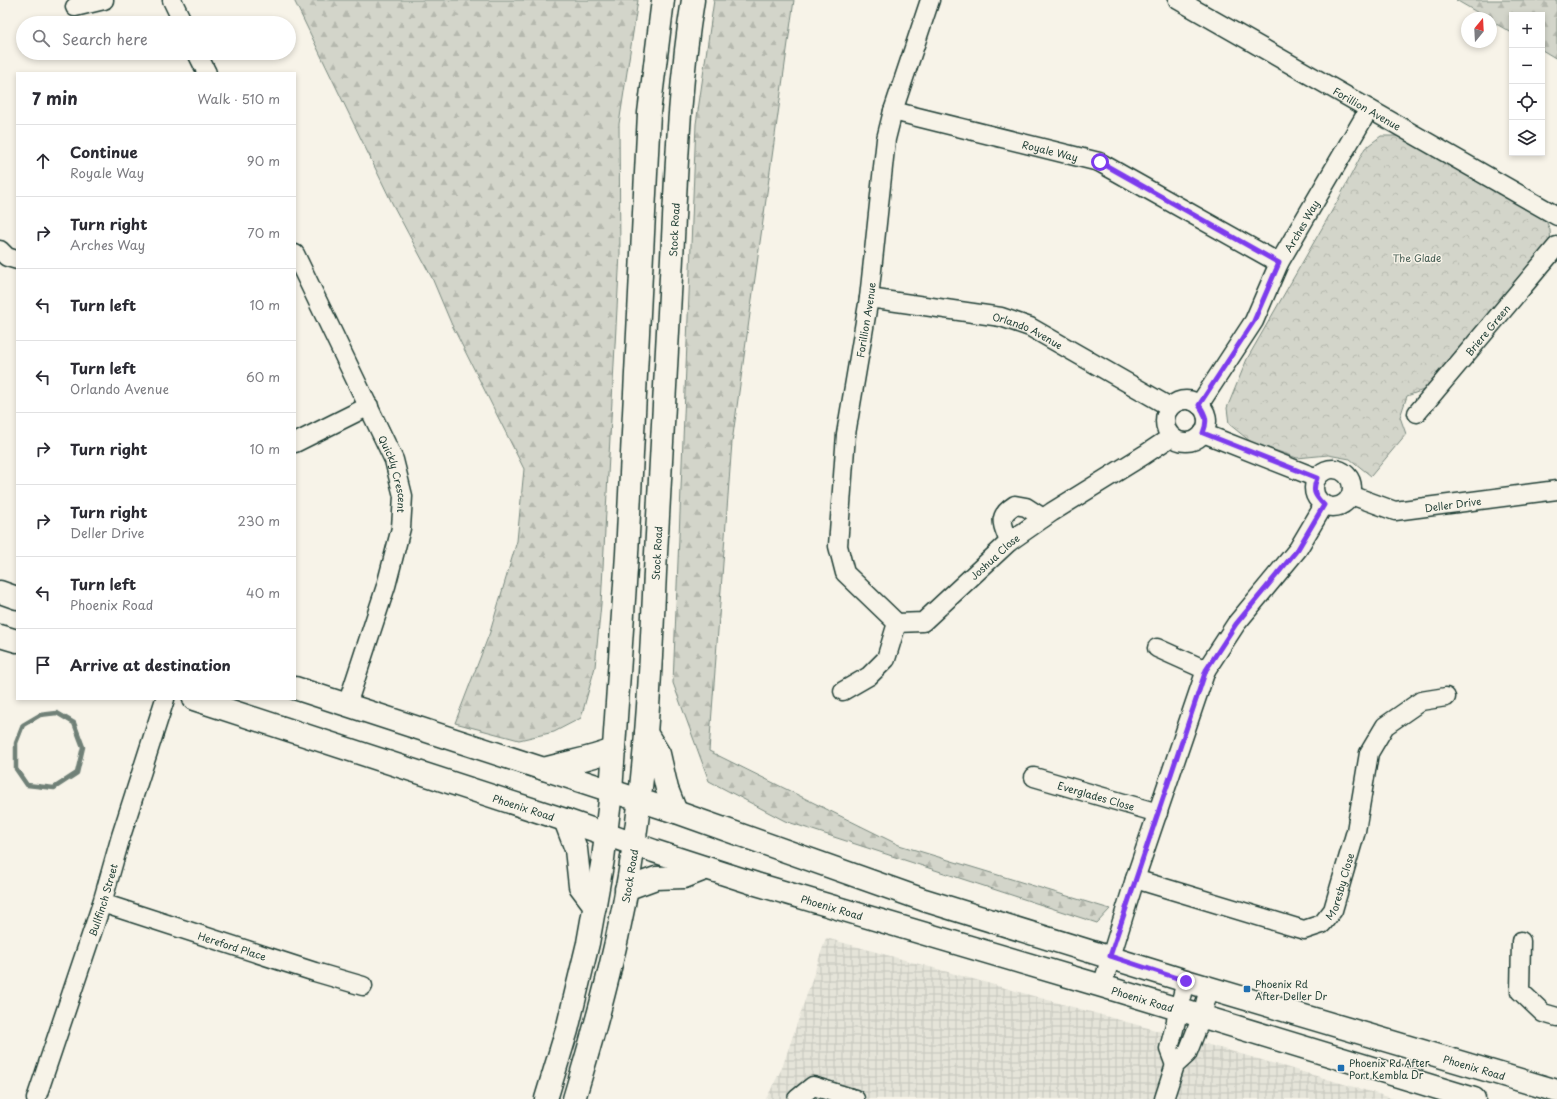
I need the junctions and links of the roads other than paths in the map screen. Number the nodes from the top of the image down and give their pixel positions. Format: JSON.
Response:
{"nodes":[{"id":1,"x":104,"y":0,"type":"edge"},
{"id":2,"x":172,"y":0,"type":"edge"},
{"id":3,"x":663,"y":0,"type":"edge"},
{"id":4,"x":693,"y":0,"type":"edge"},
{"id":5,"x":930,"y":0,"type":"edge"},
{"id":6,"x":1178,"y":0,"type":"edge"},
{"id":7,"x":75,"y":7,"type":"dead end"},
{"id":8,"x":180,"y":16,"type":"edge"},
{"id":9,"x":200,"y":60,"type":"edge"},
{"id":10,"x":206,"y":72,"type":"edge"},
{"id":11,"x":1369,"y":109,"type":"junction"},
{"id":12,"x":893,"y":111,"type":"junction"},
{"id":13,"x":1557,"y":216,"type":"edge"},
{"id":14,"x":1557,"y":246,"type":"edge"},
{"id":15,"x":0,"y":250,"type":"edge"},
{"id":16,"x":296,"y":256,"type":"edge"},
{"id":17,"x":16,"y":260,"type":"edge"},
{"id":18,"x":1279,"y":263,"type":"junction"},
{"id":19,"x":869,"y":298,"type":"junction"},
{"id":20,"x":1199,"y":405,"type":"junction"},
{"id":21,"x":369,"y":406,"type":"junction"},
{"id":22,"x":1170,"y":407,"type":"junction"},
{"id":23,"x":1417,"y":413,"type":"dead end"},
{"id":24,"x":1203,"y":433,"type":"junction"},
{"id":25,"x":1171,"y":437,"type":"junction"},
{"id":26,"x":296,"y":442,"type":"edge"},
{"id":27,"x":1317,"y":478,"type":"junction"},
{"id":28,"x":1557,"y":490,"type":"edge"},
{"id":29,"x":1351,"y":495,"type":"junction"},
{"id":30,"x":1324,"y":505,"type":"junction"},
{"id":31,"x":1043,"y":518,"type":"junction"},
{"id":32,"x":1008,"y":542,"type":"junction"},
{"id":33,"x":0,"y":592,"type":"edge"},
{"id":34,"x":16,"y":598,"type":"edge"},
{"id":35,"x":897,"y":623,"type":"junction"},
{"id":36,"x":0,"y":636,"type":"edge"},
{"id":37,"x":16,"y":641,"type":"edge"},
{"id":38,"x":1156,"y":648,"type":"dead end"},
{"id":39,"x":1206,"y":670,"type":"junction"},
{"id":40,"x":296,"y":688,"type":"edge"},
{"id":41,"x":843,"y":691,"type":"dead end"},
{"id":42,"x":1446,"y":697,"type":"dead end"},
{"id":43,"x":166,"y":700,"type":"edge"},
{"id":44,"x":197,"y":700,"type":"edge"},
{"id":45,"x":347,"y":705,"type":"junction"},
{"id":46,"x":646,"y":733,"type":"junction"},
{"id":47,"x":615,"y":749,"type":"junction"},
{"id":48,"x":544,"y":769,"type":"junction"},
{"id":49,"x":1034,"y":777,"type":"dead end"},
{"id":50,"x":611,"y":792,"type":"junction"},
{"id":51,"x":639,"y":801,"type":"junction"},
{"id":52,"x":676,"y":812,"type":"junction"},
{"id":53,"x":1158,"y":813,"type":"junction"},
{"id":54,"x":565,"y":820,"type":"junction"},
{"id":55,"x":606,"y":834,"type":"junction"},
{"id":56,"x":634,"y":844,"type":"junction"},
{"id":57,"x":707,"y":868,"type":"junction"},
{"id":58,"x":1135,"y":879,"type":"junction"},
{"id":59,"x":626,"y":889,"type":"junction"},
{"id":60,"x":102,"y":903,"type":"junction"},
{"id":61,"x":595,"y":906,"type":"junction"},
{"id":62,"x":1521,"y":941,"type":"dead end"},
{"id":63,"x":1110,"y":956,"type":"junction"},
{"id":64,"x":1186,"y":981,"type":"junction"},
{"id":65,"x":363,"y":986,"type":"dead end"},
{"id":66,"x":1102,"y":986,"type":"junction"},
{"id":67,"x":1209,"y":988,"type":"junction"},
{"id":68,"x":1179,"y":1009,"type":"junction"},
{"id":69,"x":1202,"y":1016,"type":"junction"},
{"id":70,"x":1557,"y":1017,"type":"edge"},
{"id":71,"x":1175,"y":1065,"type":"junction"},
{"id":72,"x":1557,"y":1091,"type":"edge"},
{"id":73,"x":36,"y":1099,"type":"edge"},
{"id":74,"x":546,"y":1099,"type":"edge"},
{"id":75,"x":574,"y":1099,"type":"edge"},
{"id":76,"x":797,"y":1099,"type":"edge"},
{"id":77,"x":855,"y":1099,"type":"edge"},
{"id":78,"x":1164,"y":1099,"type":"edge"},
{"id":79,"x":1474,"y":1099,"type":"edge"}],
"edges":[{"from":1,"to":7,"type":"street"},
{"from":2,"to":8,"type":"street"},
{"from":3,"to":47,"type":"main road"},
{"from":4,"to":46,"type":"main road","name":"Stock Road"},
{"from":5,"to":12,"type":"street","name":"Forillion Avenue"},
{"from":6,"to":11,"type":"street","name":"Forillion Avenue"},
{"from":9,"to":10,"type":"street"},
{"from":11,"to":13,"type":"street","name":"Forillion Avenue"},
{"from":11,"to":18,"type":"street","name":"Arches Way"},
{"from":12,"to":18,"type":"street","name":"Royale Way"},
{"from":12,"to":19,"type":"street","name":"Forillion Avenue"},
{"from":14,"to":23,"type":"street","name":"Briere Green"},
{"from":15,"to":17,"type":"street"},
{"from":16,"to":21,"type":"street","name":"Quickly Crescent"},
{"from":18,"to":20,"type":"street","name":"Arches Way"},
{"from":19,"to":22,"type":"street","name":"Orlando Avenue"},
{"from":19,"to":35,"type":"street","name":"Forillion Avenue"},
{"from":20,"to":22,"type":"street"},
{"from":20,"to":24,"type":"street"},
{"from":21,"to":26,"type":"street"},
{"from":21,"to":45,"type":"street","name":"Quickly Crescent"},
{"from":22,"to":25,"type":"street"},
{"from":24,"to":25,"type":"street"},
{"from":24,"to":27,"type":"street"},
{"from":25,"to":31,"type":"street","name":"Joshua Close"},
{"from":27,"to":29,"type":"street"},
{"from":27,"to":30,"type":"street"},
{"from":28,"to":29,"type":"street","name":"Deller Drive"},
{"from":29,"to":30,"type":"street"},
{"from":30,"to":39,"type":"street"},
{"from":31,"to":32,"type":"street","name":"Joshua Close"},
{"from":31,"to":32,"type":"street"},
{"from":32,"to":35,"type":"street","name":"Joshua Close"},
{"from":33,"to":34,"type":"main road"},
{"from":35,"to":41,"type":"street"},
{"from":36,"to":37,"type":"main road"},
{"from":38,"to":39,"type":"street"},
{"from":39,"to":53,"type":"street"},
{"from":40,"to":45,"type":"main road","name":"Phoenix Road"},
{"from":42,"to":58,"type":"street","name":"Moresby Close"},
{"from":43,"to":60,"type":"street","name":"Bullfinch Street"},
{"from":44,"to":54,"type":"main road","name":"Phoenix Road"},
{"from":45,"to":48,"type":"main road","name":"Phoenix Road"},
{"from":46,"to":51,"type":"main road","name":"Stock Road"},
{"from":46,"to":52,"type":"main road"},
{"from":47,"to":48,"type":"main road"},
{"from":47,"to":50,"type":"main road"},
{"from":48,"to":50,"type":"main road","name":"Phoenix Road"},
{"from":49,"to":53,"type":"street","name":"Everglades Close"},
{"from":50,"to":51,"type":"main road","name":"Phoenix Road"},
{"from":50,"to":55,"type":"main road"},
{"from":51,"to":52,"type":"main road","name":"Phoenix Road"},
{"from":51,"to":56,"type":"main road","name":"Stock Road"},
{"from":52,"to":63,"type":"main road","name":"Phoenix Road"},
{"from":53,"to":58,"type":"street"},
{"from":54,"to":55,"type":"main road","name":"Phoenix Road"},
{"from":54,"to":61,"type":"main road"},
{"from":55,"to":56,"type":"main road","name":"Phoenix Road"},
{"from":55,"to":61,"type":"main road"},
{"from":56,"to":57,"type":"main road","name":"Phoenix Road"},
{"from":56,"to":59,"type":"main road","name":"Stock Road"},
{"from":57,"to":59,"type":"main road"},
{"from":57,"to":66,"type":"main road","name":"Phoenix Road"},
{"from":58,"to":63,"type":"street"},
{"from":59,"to":75,"type":"main road","name":"Stock Road"},
{"from":60,"to":65,"type":"street","name":"Hereford Place"},
{"from":60,"to":73,"type":"street","name":"Bullfinch Street"},
{"from":61,"to":74,"type":"main road"},
{"from":62,"to":70,"type":"street"},
{"from":63,"to":64,"type":"main road","name":"Phoenix Road"},
{"from":63,"to":66,"type":"street"},
{"from":64,"to":67,"type":"main road","name":"Phoenix Road"},
{"from":64,"to":68,"type":"street"},
{"from":66,"to":68,"type":"main road","name":"Phoenix Road"},
{"from":67,"to":69,"type":"street"},
{"from":67,"to":72,"type":"main road","name":"Phoenix Road"},
{"from":68,"to":69,"type":"main road","name":"Phoenix Road"},
{"from":68,"to":71,"type":"street"},
{"from":69,"to":71,"type":"street"},
{"from":69,"to":79,"type":"main road","name":"Phoenix Road"},
{"from":71,"to":78,"type":"street"},
{"from":76,"to":77,"type":"street"}]}
